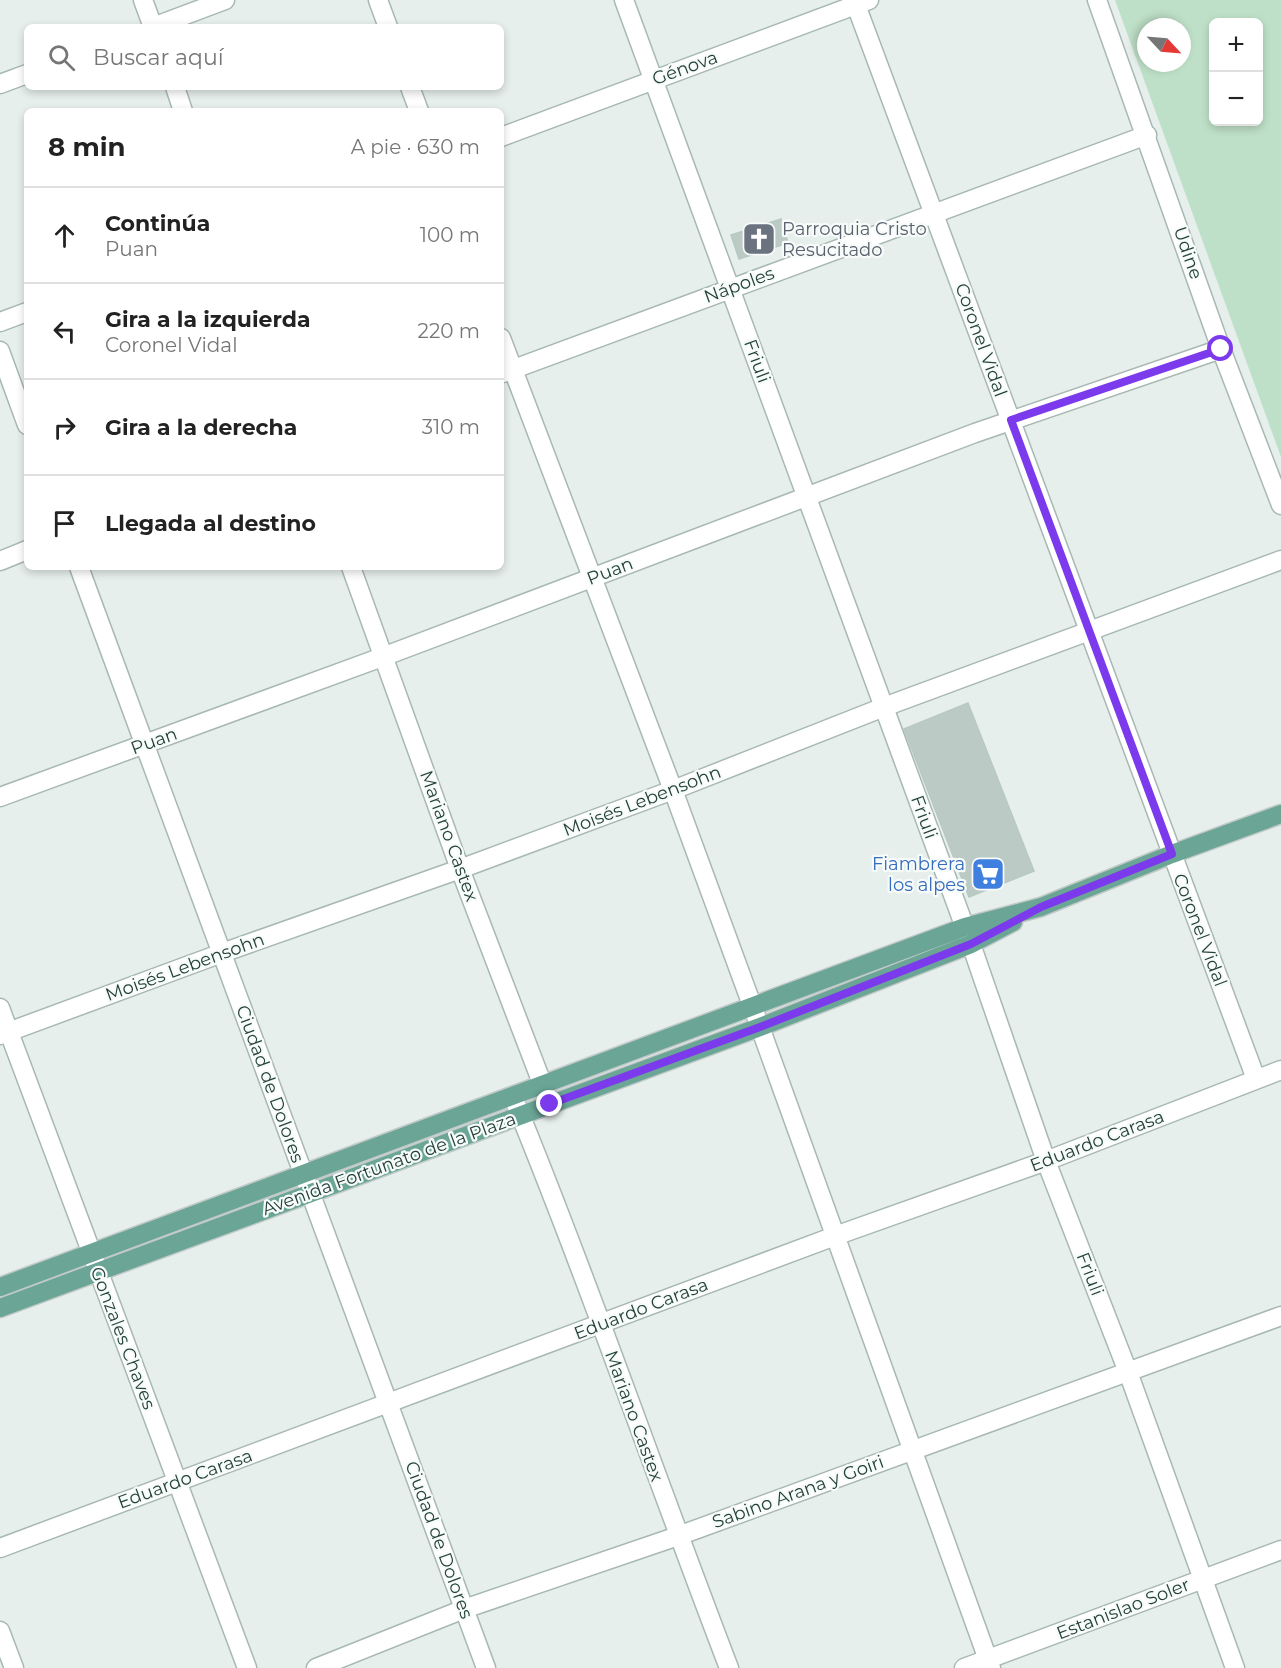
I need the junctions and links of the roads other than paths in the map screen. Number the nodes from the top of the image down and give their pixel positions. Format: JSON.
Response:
{"nodes":[{"id":1,"x":143,"y":0,"type":"edge"},
{"id":2,"x":225,"y":0,"type":"edge"},
{"id":3,"x":378,"y":0,"type":"edge"},
{"id":4,"x":624,"y":0,"type":"edge"},
{"id":5,"x":1097,"y":0,"type":"edge"},
{"id":6,"x":863,"y":2,"type":"edge"},
{"id":7,"x":152,"y":24,"type":"edge"},
{"id":8,"x":161,"y":24,"type":"edge"},
{"id":9,"x":387,"y":24,"type":"edge"},
{"id":10,"x":24,"y":75,"type":"edge"},
{"id":11,"x":654,"y":80,"type":"junction"},
{"id":12,"x":0,"y":84,"type":"edge"},
{"id":13,"x":176,"y":90,"type":"edge"},
{"id":14,"x":411,"y":90,"type":"edge"},
{"id":15,"x":182,"y":108,"type":"edge"},
{"id":16,"x":418,"y":108,"type":"edge"},
{"id":17,"x":504,"y":135,"type":"edge"},
{"id":18,"x":1147,"y":135,"type":"junction"},
{"id":19,"x":934,"y":213,"type":"junction"},
{"id":20,"x":730,"y":289,"type":"junction"},
{"id":21,"x":24,"y":313,"type":"edge"},
{"id":22,"x":0,"y":322,"type":"edge"},
{"id":23,"x":1221,"y":349,"type":"junction"},
{"id":24,"x":0,"y":351,"type":"edge"},
{"id":25,"x":504,"y":354,"type":"edge"},
{"id":26,"x":507,"y":371,"type":"edge"},
{"id":27,"x":24,"y":417,"type":"edge"},
{"id":28,"x":1011,"y":420,"type":"junction"},
{"id":29,"x":807,"y":497,"type":"junction"},
{"id":30,"x":1281,"y":505,"type":"edge"},
{"id":31,"x":24,"y":551,"type":"edge"},
{"id":32,"x":1281,"y":560,"type":"edge"},
{"id":33,"x":0,"y":561,"type":"edge"},
{"id":34,"x":80,"y":570,"type":"edge"},
{"id":35,"x":352,"y":570,"type":"edge"},
{"id":36,"x":591,"y":578,"type":"junction"},
{"id":37,"x":1089,"y":631,"type":"junction"},
{"id":38,"x":385,"y":656,"type":"junction"},
{"id":39,"x":884,"y":707,"type":"junction"},
{"id":40,"x":145,"y":744,"type":"junction"},
{"id":41,"x":673,"y":790,"type":"junction"},
{"id":42,"x":0,"y":797,"type":"edge"},
{"id":43,"x":1281,"y":814,"type":"edge"},
{"id":44,"x":1172,"y":854,"type":"junction"},
{"id":45,"x":460,"y":869,"type":"junction"},
{"id":46,"x":968,"y":936,"type":"junction"},
{"id":47,"x":222,"y":953,"type":"junction"},
{"id":48,"x":0,"y":1008,"type":"edge"},
{"id":49,"x":753,"y":1008,"type":"junction"},
{"id":50,"x":760,"y":1027,"type":"junction"},
{"id":51,"x":4,"y":1034,"type":"edge"},
{"id":52,"x":1281,"y":1070,"type":"edge"},
{"id":53,"x":1256,"y":1079,"type":"junction"},
{"id":54,"x":543,"y":1086,"type":"junction"},
{"id":55,"x":513,"y":1097,"type":"junction"},
{"id":56,"x":550,"y":1104,"type":"junction"},
{"id":57,"x":520,"y":1115,"type":"junction"},
{"id":58,"x":1046,"y":1161,"type":"junction"},
{"id":59,"x":304,"y":1175,"type":"junction"},
{"id":60,"x":311,"y":1193,"type":"junction"},
{"id":61,"x":836,"y":1236,"type":"junction"},
{"id":62,"x":91,"y":1253,"type":"junction"},
{"id":63,"x":98,"y":1272,"type":"junction"},
{"id":64,"x":0,"y":1287,"type":"edge"},
{"id":65,"x":0,"y":1308,"type":"edge"},
{"id":66,"x":1281,"y":1316,"type":"edge"},
{"id":67,"x":601,"y":1324,"type":"junction"},
{"id":68,"x":1128,"y":1372,"type":"junction"},
{"id":69,"x":388,"y":1403,"type":"junction"},
{"id":70,"x":913,"y":1451,"type":"junction"},
{"id":71,"x":177,"y":1482,"type":"junction"},
{"id":72,"x":678,"y":1536,"type":"junction"},
{"id":73,"x":0,"y":1548,"type":"edge"},
{"id":74,"x":1281,"y":1550,"type":"edge"},
{"id":75,"x":1203,"y":1579,"type":"junction"},
{"id":76,"x":464,"y":1609,"type":"junction"},
{"id":77,"x":0,"y":1631,"type":"edge"},
{"id":78,"x":990,"y":1664,"type":"edge"},
{"id":79,"x":14,"y":1668,"type":"edge"},
{"id":80,"x":246,"y":1668,"type":"edge"},
{"id":81,"x":316,"y":1668,"type":"edge"},
{"id":82,"x":486,"y":1668,"type":"edge"},
{"id":83,"x":729,"y":1668,"type":"edge"},
{"id":84,"x":964,"y":1668,"type":"edge"},
{"id":85,"x":1235,"y":1668,"type":"edge"}],
"edges":[{"from":1,"to":7,"type":"street"},
{"from":2,"to":8,"type":"street"},
{"from":3,"to":9,"type":"street"},
{"from":4,"to":11,"type":"street","name":"Friuli"},
{"from":5,"to":18,"type":"street","name":"Udine"},
{"from":6,"to":11,"type":"street","name":"Génova"},
{"from":6,"to":19,"type":"street","name":"Coronel Vidal"},
{"from":10,"to":12,"type":"street"},
{"from":11,"to":17,"type":"street","name":"Génova"},
{"from":11,"to":20,"type":"street","name":"Friuli"},
{"from":13,"to":15,"type":"street"},
{"from":14,"to":16,"type":"street"},
{"from":18,"to":19,"type":"street","name":"Nápoles"},
{"from":18,"to":23,"type":"street","name":"Udine"},
{"from":19,"to":20,"type":"street","name":"Nápoles"},
{"from":19,"to":28,"type":"street","name":"Coronel Vidal"},
{"from":20,"to":26,"type":"street","name":"Nápoles"},
{"from":20,"to":29,"type":"street","name":"Friuli"},
{"from":21,"to":22,"type":"street"},
{"from":23,"to":28,"type":"street","name":"Puan"},
{"from":23,"to":30,"type":"street","name":"Udine"},
{"from":24,"to":27,"type":"street"},
{"from":25,"to":26,"type":"street"},
{"from":26,"to":36,"type":"street"},
{"from":28,"to":29,"type":"street","name":"Puan"},
{"from":28,"to":37,"type":"street","name":"Coronel Vidal"},
{"from":29,"to":36,"type":"street","name":"Puan"},
{"from":29,"to":39,"type":"street","name":"Friuli"},
{"from":31,"to":33,"type":"street"},
{"from":32,"to":37,"type":"street","name":"Moisés Lebensohn"},
{"from":34,"to":40,"type":"street","name":"Ciudad de Dolores"},
{"from":35,"to":38,"type":"street","name":"Mariano Castex"},
{"from":36,"to":38,"type":"street","name":"Puan"},
{"from":36,"to":41,"type":"street"},
{"from":37,"to":39,"type":"street","name":"Moisés Lebensohn"},
{"from":37,"to":44,"type":"street","name":"Coronel Vidal"},
{"from":38,"to":40,"type":"street","name":"Puan"},
{"from":38,"to":45,"type":"street","name":"Mariano Castex"},
{"from":39,"to":41,"type":"street","name":"Moisés Lebensohn"},
{"from":39,"to":46,"type":"street","name":"Friuli"},
{"from":40,"to":42,"type":"street","name":"Puan"},
{"from":40,"to":47,"type":"street","name":"Ciudad de Dolores"},
{"from":41,"to":45,"type":"street","name":"Moisés Lebensohn"},
{"from":41,"to":49,"type":"street"},
{"from":43,"to":44,"type":"main road","name":"Avenida Fortunato de la Plaza"},
{"from":44,"to":46,"type":"main road","name":"Avenida Fortunato de la Plaza"},
{"from":44,"to":53,"type":"street","name":"Coronel Vidal"},
{"from":45,"to":47,"type":"street","name":"Moisés Lebensohn"},
{"from":45,"to":54,"type":"street","name":"Mariano Castex"},
{"from":46,"to":49,"type":"main road","name":"Avenida Fortunato de la Plaza"},
{"from":46,"to":50,"type":"main road","name":"Avenida Fortunato de la Plaza"},
{"from":46,"to":58,"type":"street","name":"Friuli"},
{"from":47,"to":51,"type":"street","name":"Moisés Lebensohn"},
{"from":47,"to":59,"type":"street","name":"Ciudad de Dolores"},
{"from":48,"to":51,"type":"street","name":"Gonzales Chaves"},
{"from":49,"to":50,"type":"street"},
{"from":49,"to":54,"type":"main road","name":"Avenida Fortunato de la Plaza"},
{"from":50,"to":56,"type":"main road","name":"Avenida Fortunato de la Plaza"},
{"from":50,"to":61,"type":"street"},
{"from":51,"to":62,"type":"street","name":"Gonzales Chaves"},
{"from":52,"to":53,"type":"street","name":"Eduardo Carasa"},
{"from":53,"to":58,"type":"street","name":"Eduardo Carasa"},
{"from":54,"to":55,"type":"main road","name":"Avenida Fortunato de la Plaza"},
{"from":54,"to":56,"type":"street","name":"Mariano Castex"},
{"from":55,"to":57,"type":"street","name":"Mariano Castex"},
{"from":55,"to":59,"type":"main road","name":"Avenida Fortunato de la Plaza"},
{"from":56,"to":57,"type":"main road","name":"Avenida Fortunato de la Plaza"},
{"from":57,"to":60,"type":"main road","name":"Avenida Fortunato de la Plaza"},
{"from":57,"to":67,"type":"street","name":"Mariano Castex"},
{"from":58,"to":61,"type":"street","name":"Eduardo Carasa"},
{"from":58,"to":68,"type":"street","name":"Friuli"},
{"from":59,"to":60,"type":"street","name":"Ciudad de Dolores"},
{"from":59,"to":62,"type":"main road","name":"Avenida Fortunato de la Plaza"},
{"from":60,"to":63,"type":"main road","name":"Avenida Fortunato de la Plaza"},
{"from":60,"to":69,"type":"street","name":"Ciudad de Dolores"},
{"from":61,"to":67,"type":"street","name":"Eduardo Carasa"},
{"from":61,"to":70,"type":"street"},
{"from":62,"to":63,"type":"street","name":"Gonzales Chaves"},
{"from":62,"to":64,"type":"main road","name":"Avenida Fortunato de la Plaza"},
{"from":63,"to":65,"type":"main road","name":"Avenida Fortunato de la Plaza"},
{"from":63,"to":71,"type":"street","name":"Gonzales Chaves"},
{"from":66,"to":68,"type":"street","name":"Sabino Arana y Goiri"},
{"from":67,"to":69,"type":"street","name":"Eduardo Carasa"},
{"from":67,"to":72,"type":"street","name":"Mariano Castex"},
{"from":68,"to":70,"type":"street","name":"Sabino Arana y Goiri"},
{"from":68,"to":75,"type":"street","name":"Friuli"},
{"from":69,"to":71,"type":"street","name":"Eduardo Carasa"},
{"from":69,"to":76,"type":"street","name":"Ciudad de Dolores"},
{"from":70,"to":72,"type":"street","name":"Sabino Arana y Goiri"},
{"from":70,"to":78,"type":"street"},
{"from":71,"to":73,"type":"street","name":"Eduardo Carasa"},
{"from":71,"to":80,"type":"street","name":"Gonzales Chaves"},
{"from":72,"to":76,"type":"street","name":"Sabino Arana y Goiri"},
{"from":72,"to":83,"type":"street","name":"Mariano Castex"},
{"from":74,"to":75,"type":"street","name":"Estanislao Soler"},
{"from":75,"to":78,"type":"street","name":"Estanislao Soler"},
{"from":75,"to":85,"type":"street","name":"Friuli"},
{"from":76,"to":81,"type":"street","name":"Sabino Arana y Goiri"},
{"from":76,"to":82,"type":"street","name":"Ciudad de Dolores"},
{"from":77,"to":79,"type":"street"},
{"from":78,"to":84,"type":"street","name":"Estanislao Soler"}]}
